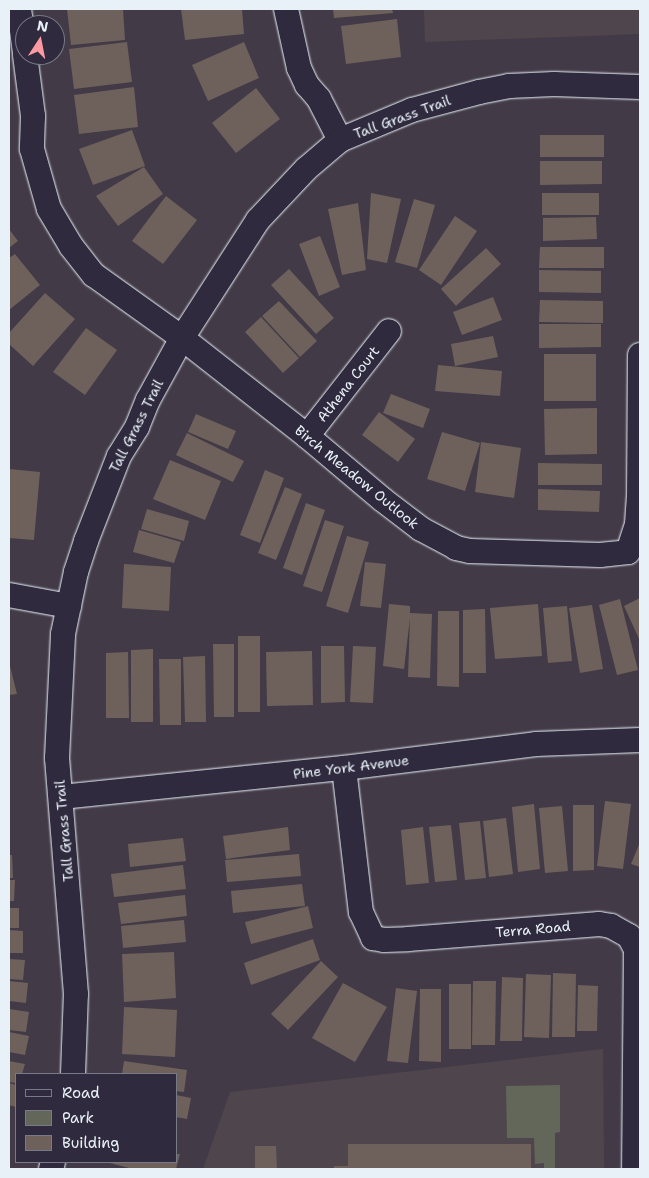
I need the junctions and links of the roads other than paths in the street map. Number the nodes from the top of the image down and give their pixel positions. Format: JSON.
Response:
{"nodes":[{"id":1,"x":286,"y":9,"type":"edge"},
{"id":2,"x":26,"y":65,"type":"edge"},
{"id":3,"x":640,"y":87,"type":"edge"},
{"id":4,"x":340,"y":140,"type":"junction"},
{"id":5,"x":389,"y":331,"type":"dead end"},
{"id":6,"x":182,"y":338,"type":"junction"},
{"id":7,"x":640,"y":355,"type":"edge"},
{"id":8,"x":307,"y":436,"type":"junction"},
{"id":9,"x":9,"y":595,"type":"edge"},
{"id":10,"x":69,"y":606,"type":"junction"},
{"id":11,"x":640,"y":740,"type":"edge"},
{"id":12,"x":344,"y":768,"type":"junction"},
{"id":13,"x":61,"y":798,"type":"junction"},
{"id":14,"x":73,"y":1073,"type":"edge"},
{"id":15,"x":634,"y":1169,"type":"edge"}],
"edges":[{"from":1,"to":4,"type":"street"},
{"from":2,"to":6,"type":"street","name":"Birch Meadow Outlook"},
{"from":3,"to":4,"type":"street","name":"Tall Grass Trail"},
{"from":4,"to":6,"type":"street","name":"Tall Grass Trail"},
{"from":5,"to":8,"type":"street","name":"Athena Court"},
{"from":6,"to":8,"type":"street","name":"Birch Meadow Outlook"},
{"from":6,"to":10,"type":"street","name":"Tall Grass Trail"},
{"from":7,"to":8,"type":"street","name":"Birch Meadow Outlook"},
{"from":9,"to":10,"type":"street"},
{"from":10,"to":13,"type":"street","name":"Tall Grass Trail"},
{"from":11,"to":12,"type":"street","name":"Pine York Avenue"},
{"from":12,"to":13,"type":"street","name":"Pine York Avenue"},
{"from":12,"to":15,"type":"street","name":"Terra Road"},
{"from":13,"to":14,"type":"street","name":"Tall Grass Trail"}]}
